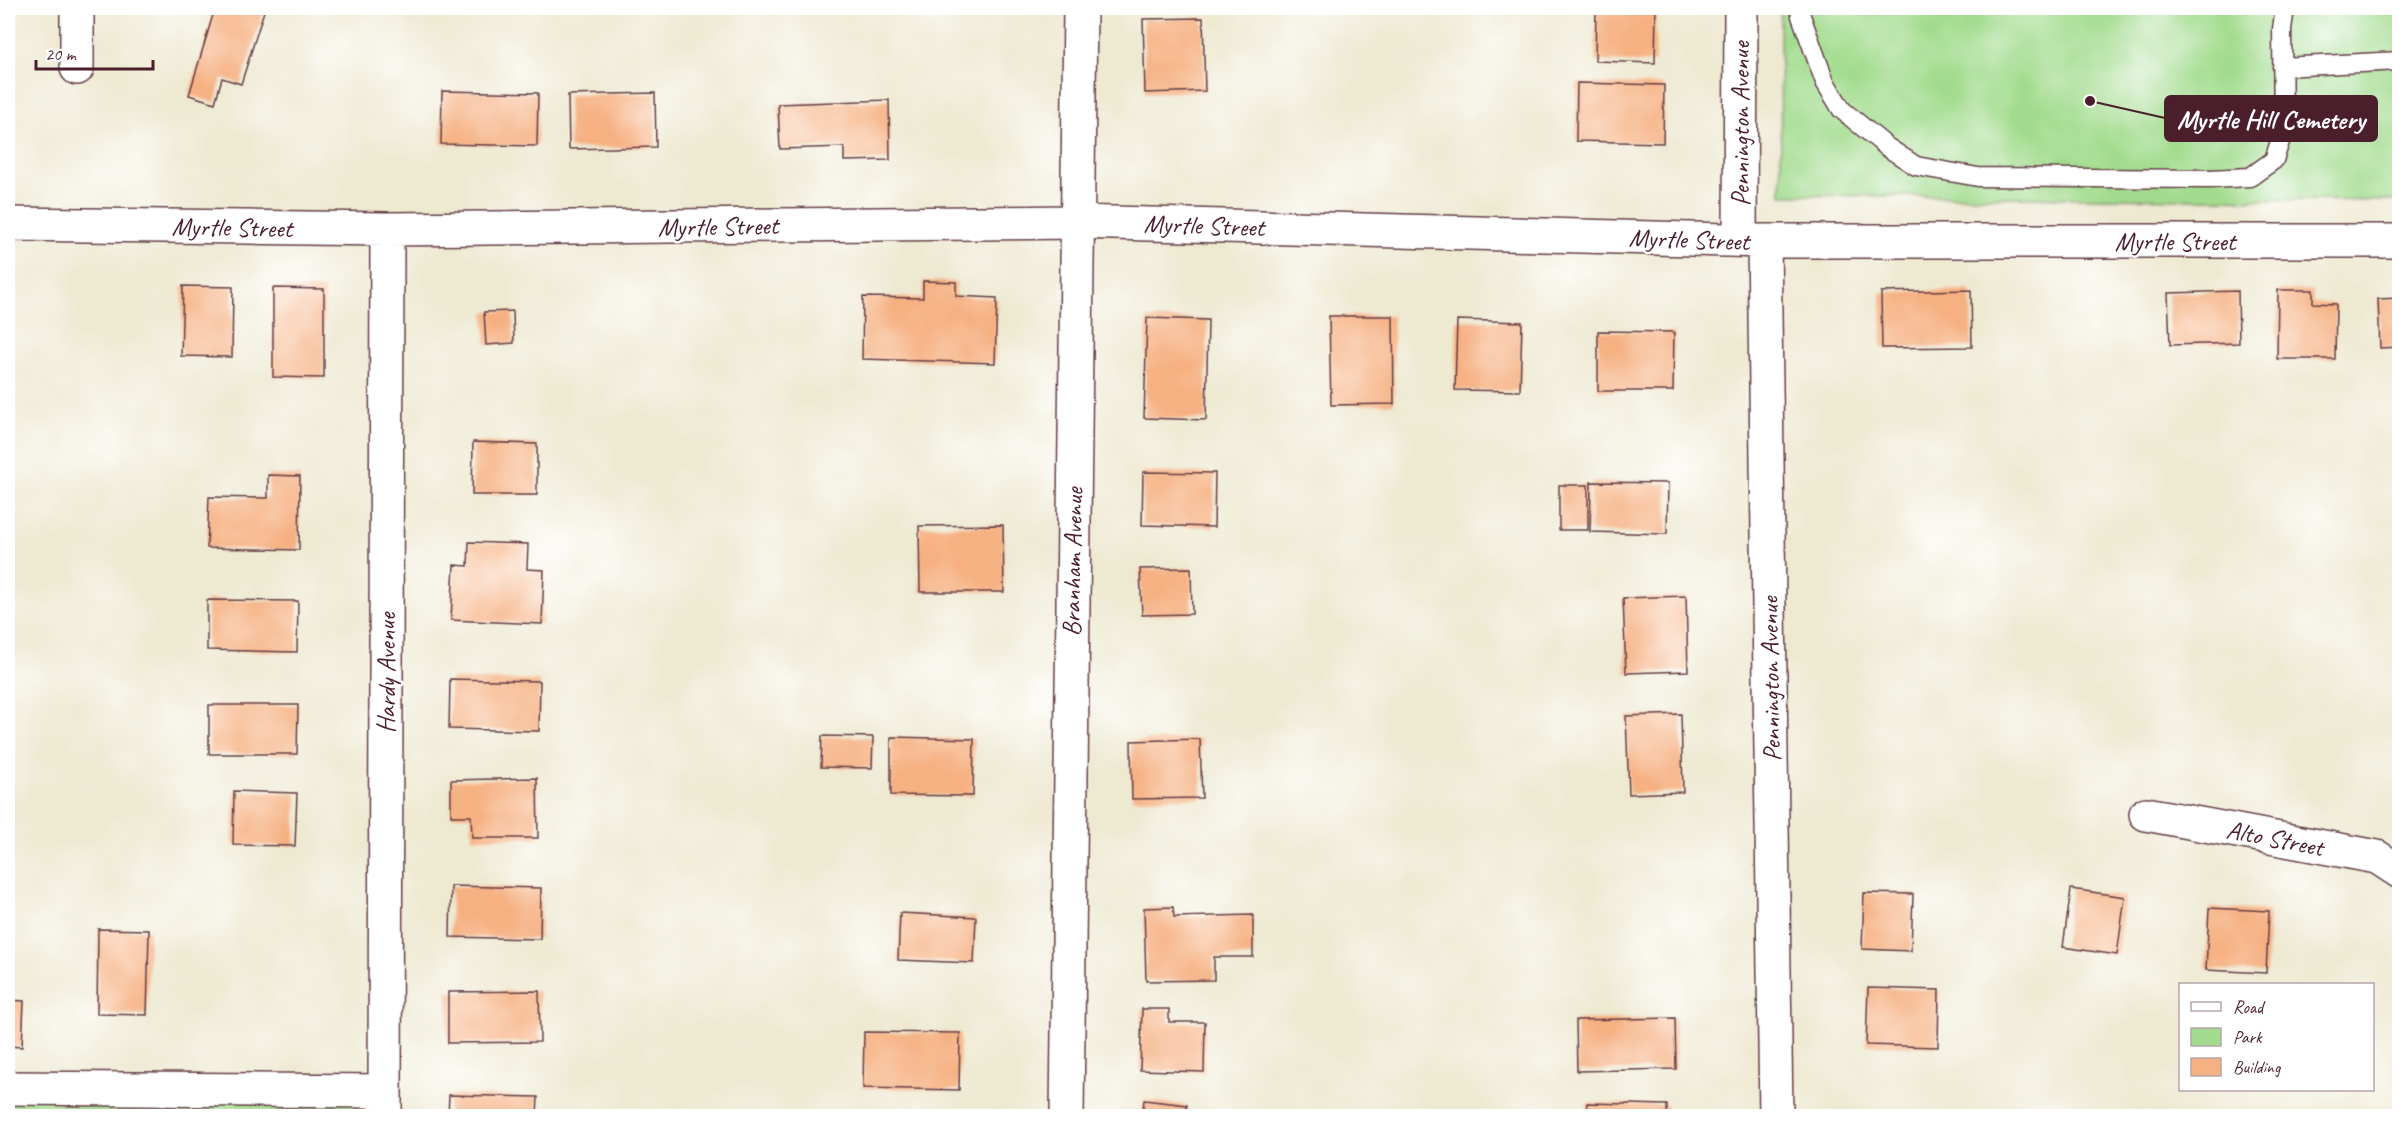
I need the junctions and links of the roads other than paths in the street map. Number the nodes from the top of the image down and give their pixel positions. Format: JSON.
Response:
{"nodes":[{"id":1,"x":77,"y":8,"type":"edge"},
{"id":2,"x":1080,"y":8,"type":"edge"},
{"id":3,"x":1741,"y":8,"type":"edge"},
{"id":4,"x":1800,"y":8,"type":"edge"},
{"id":5,"x":2285,"y":8,"type":"edge"},
{"id":6,"x":2400,"y":61,"type":"edge"},
{"id":7,"x":2282,"y":67,"type":"junction"},
{"id":8,"x":76,"y":68,"type":"dead end"},
{"id":9,"x":1076,"y":222,"type":"junction"},
{"id":10,"x":8,"y":224,"type":"edge"},
{"id":11,"x":387,"y":229,"type":"junction"},
{"id":12,"x":1752,"y":240,"type":"junction"},
{"id":13,"x":2400,"y":242,"type":"edge"},
{"id":14,"x":2146,"y":814,"type":"dead end"},
{"id":15,"x":2400,"y":872,"type":"edge"},
{"id":16,"x":8,"y":1088,"type":"edge"},
{"id":17,"x":385,"y":1104,"type":"edge"},
{"id":18,"x":1067,"y":1116,"type":"edge"},
{"id":19,"x":1776,"y":1116,"type":"edge"}],
"edges":[{"from":1,"to":8,"type":"street"},
{"from":2,"to":9,"type":"street","name":"Branham Avenue"},
{"from":3,"to":12,"type":"street","name":"Pennington Avenue"},
{"from":4,"to":7,"type":"lane"},
{"from":5,"to":7,"type":"lane"},
{"from":6,"to":7,"type":"lane"},
{"from":9,"to":11,"type":"street","name":"Myrtle Street"},
{"from":9,"to":12,"type":"street","name":"Myrtle Street"},
{"from":9,"to":18,"type":"street","name":"Branham Avenue"},
{"from":10,"to":11,"type":"street","name":"Myrtle Street"},
{"from":11,"to":17,"type":"street","name":"Hardy Avenue"},
{"from":12,"to":13,"type":"street","name":"Myrtle Street"},
{"from":12,"to":19,"type":"street","name":"Pennington Avenue"},
{"from":14,"to":15,"type":"street","name":"Alto Street"},
{"from":16,"to":17,"type":"street"}]}
